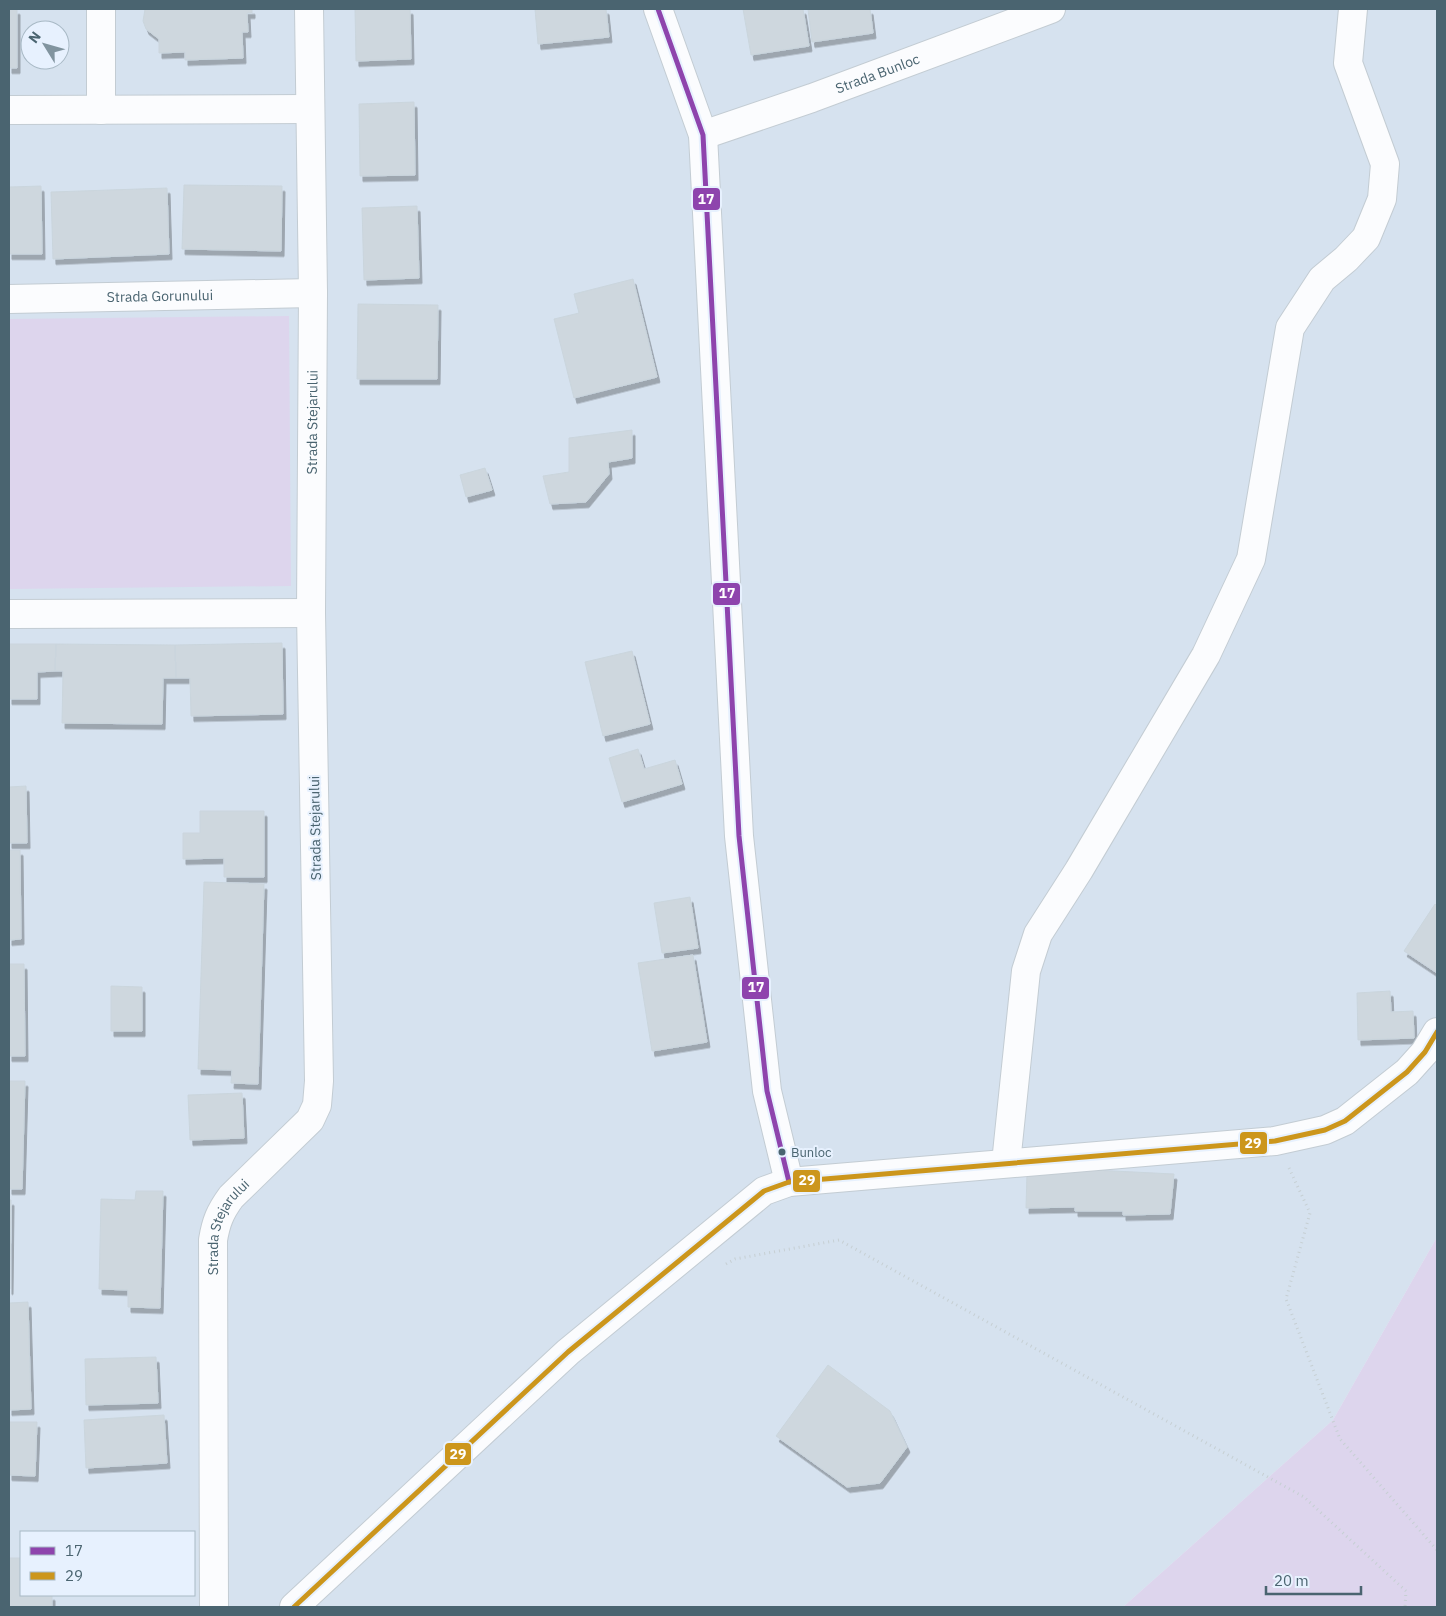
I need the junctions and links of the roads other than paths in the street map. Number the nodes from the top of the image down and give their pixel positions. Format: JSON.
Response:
{"nodes":[{"id":1,"x":101,"y":9,"type":"edge"},
{"id":2,"x":309,"y":9,"type":"edge"},
{"id":3,"x":658,"y":9,"type":"edge"},
{"id":4,"x":1050,"y":9,"type":"edge"},
{"id":5,"x":1353,"y":9,"type":"edge"},
{"id":6,"x":310,"y":109,"type":"junction"},
{"id":7,"x":9,"y":110,"type":"edge"},
{"id":8,"x":101,"y":110,"type":"junction"},
{"id":9,"x":703,"y":134,"type":"junction"},
{"id":10,"x":313,"y":294,"type":"junction"},
{"id":11,"x":9,"y":299,"type":"edge"},
{"id":12,"x":311,"y":613,"type":"junction"},
{"id":13,"x":9,"y":614,"type":"edge"},
{"id":14,"x":1437,"y":1032,"type":"edge"},
{"id":15,"x":1006,"y":1164,"type":"junction"},
{"id":16,"x":789,"y":1182,"type":"junction"},
{"id":17,"x":214,"y":1607,"type":"edge"},
{"id":18,"x":294,"y":1607,"type":"edge"}],
"edges":[{"from":1,"to":8,"type":"street"},
{"from":2,"to":6,"type":"street","name":"Strada Stejarului"},
{"from":3,"to":9,"type":"street"},
{"from":4,"to":9,"type":"street","name":"Strada Bunloc"},
{"from":5,"to":15,"type":"street"},
{"from":6,"to":8,"type":"street"},
{"from":6,"to":10,"type":"street","name":"Strada Stejarului"},
{"from":7,"to":8,"type":"street"},
{"from":9,"to":16,"type":"street"},
{"from":10,"to":11,"type":"street","name":"Strada Gorunului"},
{"from":10,"to":12,"type":"street","name":"Strada Stejarului"},
{"from":12,"to":13,"type":"street"},
{"from":12,"to":17,"type":"street","name":"Strada Stejarului"},
{"from":14,"to":15,"type":"street"},
{"from":15,"to":16,"type":"street"},
{"from":16,"to":18,"type":"street"}]}
